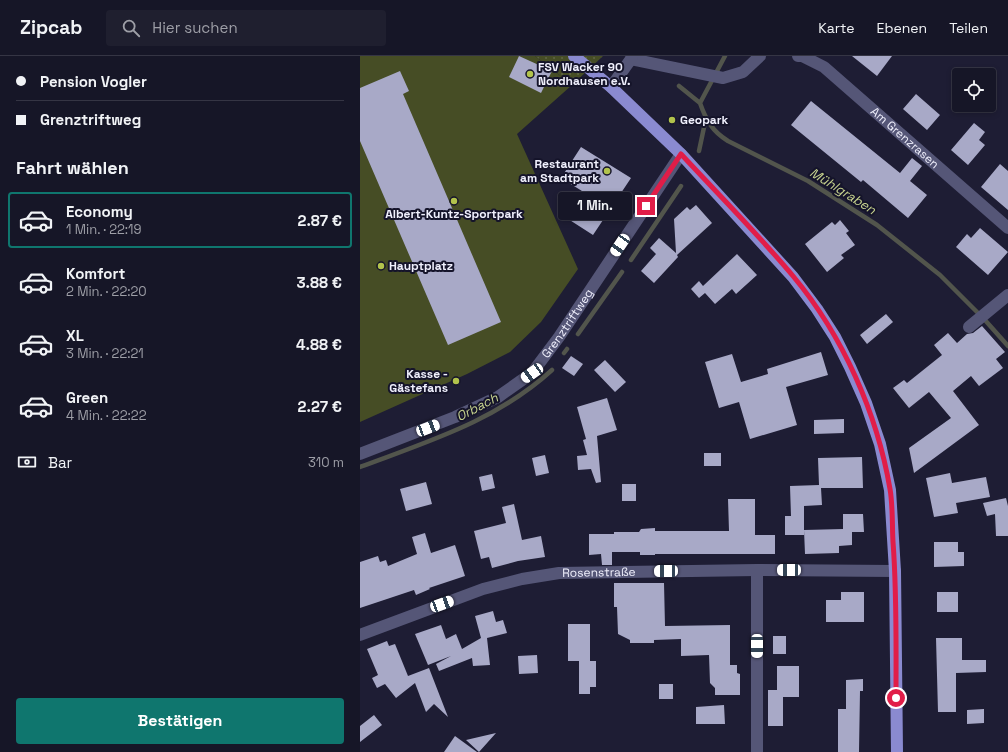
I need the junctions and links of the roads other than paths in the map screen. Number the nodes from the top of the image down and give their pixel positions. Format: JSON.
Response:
{"nodes":[{"id":1,"x":574,"y":56,"type":"edge"},
{"id":2,"x":771,"y":56,"type":"edge"},
{"id":3,"x":798,"y":56,"type":"edge"},
{"id":4,"x":632,"y":57,"type":"edge"},
{"id":5,"x":759,"y":57,"type":"edge"},
{"id":6,"x":611,"y":87,"type":"junction"},
{"id":7,"x":681,"y":154,"type":"junction"},
{"id":8,"x":1008,"y":228,"type":"edge"},
{"id":9,"x":1008,"y":295,"type":"edge"},
{"id":10,"x":977,"y":320,"type":"dead end"},
{"id":11,"x":360,"y":454,"type":"edge"},
{"id":12,"x":757,"y":570,"type":"junction"},
{"id":13,"x":895,"y":570,"type":"junction"},
{"id":14,"x":360,"y":635,"type":"edge"},
{"id":15,"x":757,"y":752,"type":"edge"},
{"id":16,"x":897,"y":752,"type":"edge"}],
"edges":[{"from":1,"to":6,"type":"main road"},
{"from":2,"to":5,"type":"street"},
{"from":3,"to":8,"type":"street","name":"Am Grenzrasen"},
{"from":4,"to":5,"type":"street"},
{"from":4,"to":6,"type":"street"},
{"from":6,"to":7,"type":"main road"},
{"from":7,"to":11,"type":"street","name":"Grenztriftweg"},
{"from":7,"to":13,"type":"main road"},
{"from":9,"to":10,"type":"street"},
{"from":12,"to":13,"type":"street","name":"Rosenstraße"},
{"from":12,"to":14,"type":"street","name":"Rosenstraße"},
{"from":12,"to":15,"type":"street"},
{"from":13,"to":16,"type":"main road"}]}
